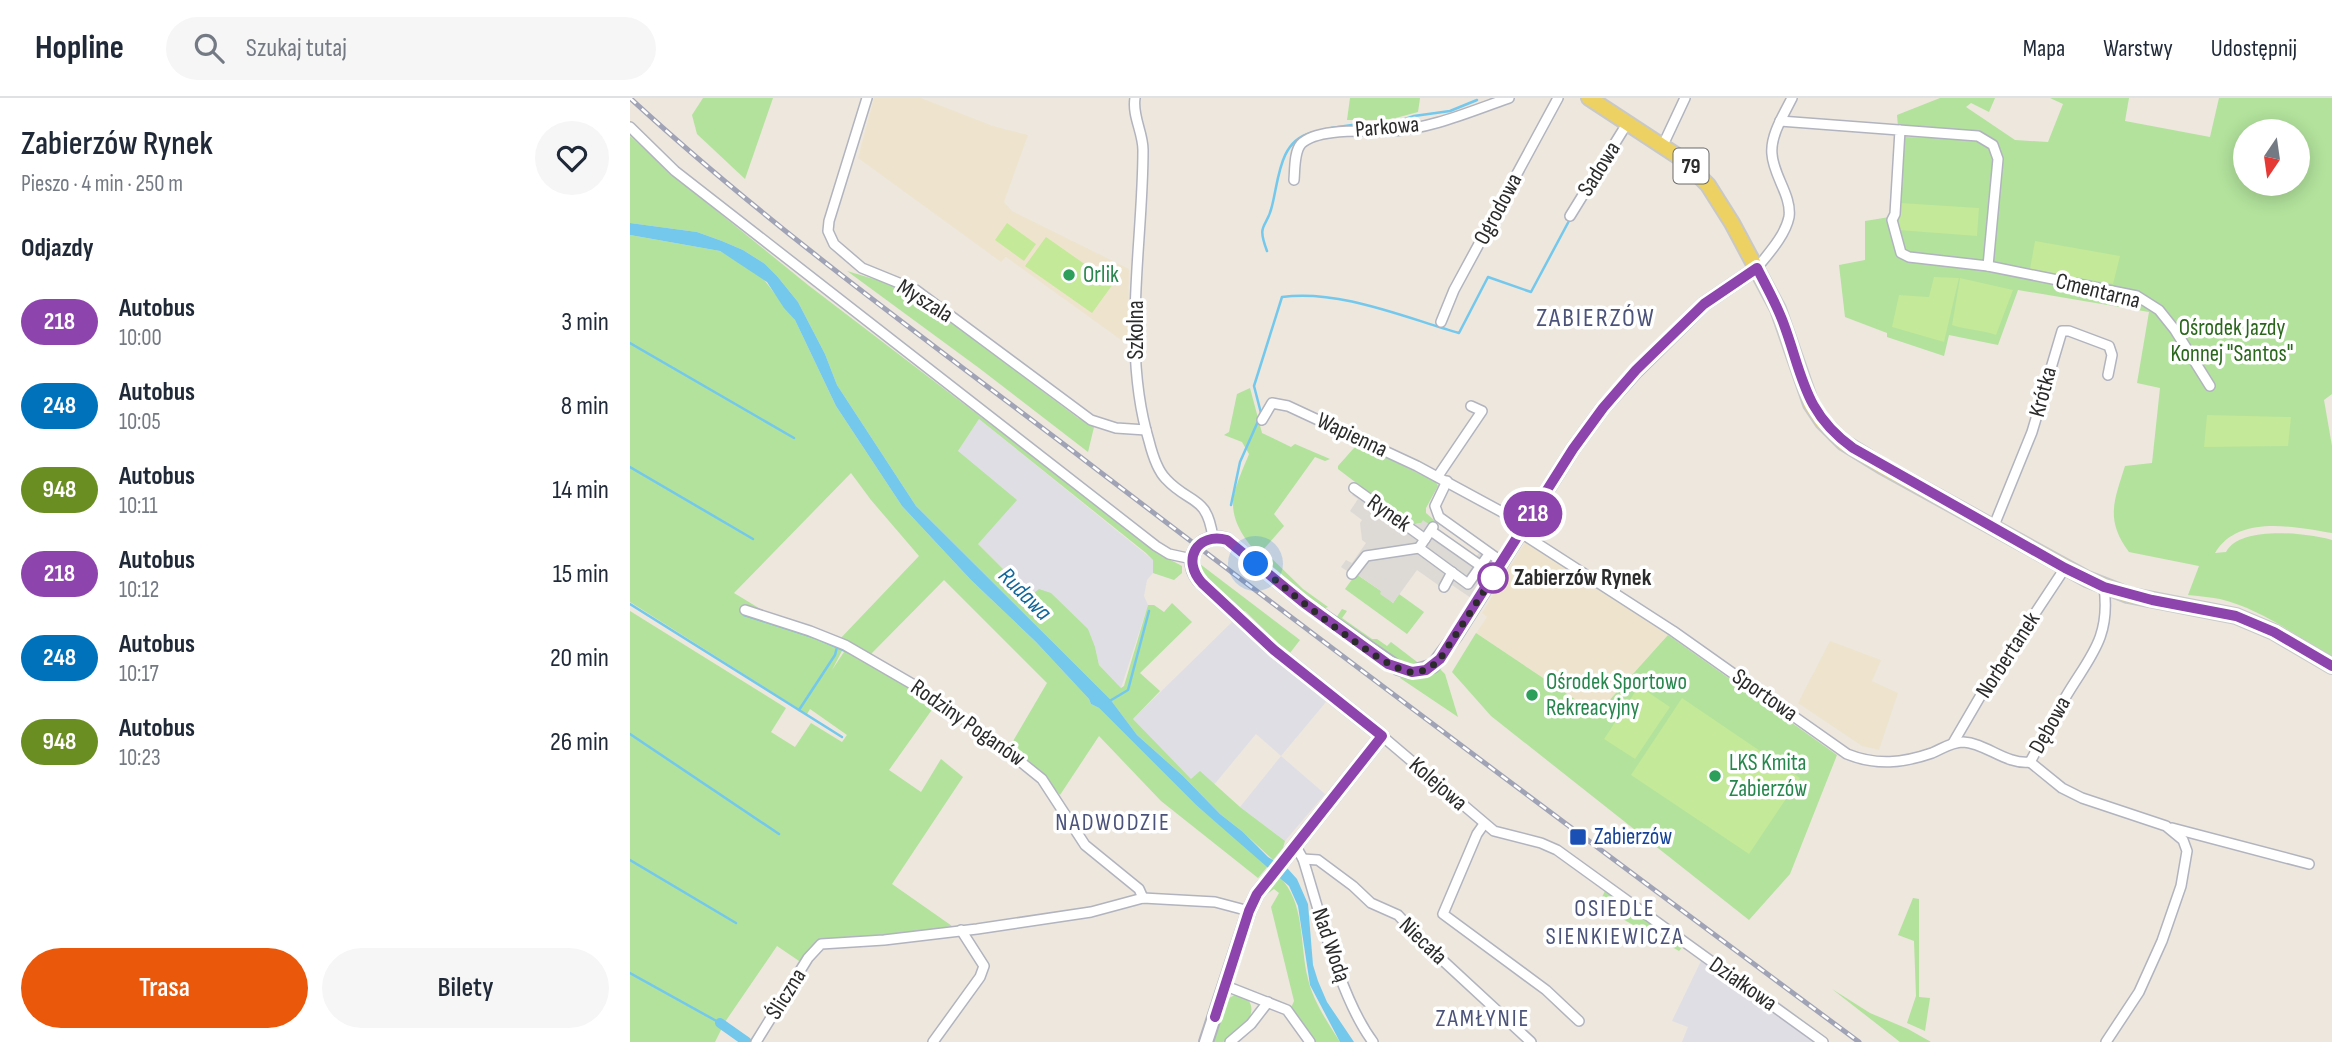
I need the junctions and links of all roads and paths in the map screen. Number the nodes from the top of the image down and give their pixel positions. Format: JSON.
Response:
{"nodes":[{"id":1,"x":867,"y":98,"type":"edge"},
{"id":2,"x":1135,"y":98,"type":"edge"},
{"id":3,"x":1509,"y":98,"type":"edge"},
{"id":4,"x":1558,"y":98,"type":"edge"},
{"id":5,"x":1589,"y":98,"type":"edge"},
{"id":6,"x":1685,"y":98,"type":"edge"},
{"id":7,"x":1792,"y":98,"type":"edge"},
{"id":8,"x":1780,"y":121,"type":"junction"},
{"id":9,"x":1628,"y":122,"type":"junction"},
{"id":10,"x":630,"y":127,"type":"edge"},
{"id":11,"x":1900,"y":130,"type":"junction"},
{"id":12,"x":1663,"y":145,"type":"junction"},
{"id":13,"x":1294,"y":180,"type":"dead end"},
{"id":14,"x":1570,"y":216,"type":"dead end"},
{"id":15,"x":1988,"y":266,"type":"junction"},
{"id":16,"x":1757,"y":268,"type":"junction"},
{"id":17,"x":1441,"y":322,"type":"dead end"},
{"id":18,"x":2108,"y":375,"type":"dead end"},
{"id":19,"x":2210,"y":386,"type":"dead end"},
{"id":20,"x":1471,"y":406,"type":"dead end"},
{"id":21,"x":1262,"y":419,"type":"dead end"},
{"id":22,"x":1146,"y":430,"type":"junction"},
{"id":23,"x":1438,"y":477,"type":"junction"},
{"id":24,"x":1447,"y":481,"type":"junction"},
{"id":25,"x":1353,"y":488,"type":"dead end"},
{"id":26,"x":1993,"y":528,"type":"junction"},
{"id":27,"x":1524,"y":529,"type":"junction"},
{"id":28,"x":1430,"y":532,"type":"junction"},
{"id":29,"x":1213,"y":538,"type":"junction"},
{"id":30,"x":1419,"y":548,"type":"junction"},
{"id":31,"x":1192,"y":559,"type":"junction"},
{"id":32,"x":1502,"y":562,"type":"junction"},
{"id":33,"x":2065,"y":568,"type":"junction"},
{"id":34,"x":1452,"y":572,"type":"junction"},
{"id":35,"x":1352,"y":574,"type":"dead end"},
{"id":36,"x":1444,"y":587,"type":"dead end"},
{"id":37,"x":2104,"y":587,"type":"junction"},
{"id":38,"x":746,"y":610,"type":"dead end"},
{"id":39,"x":2332,"y":666,"type":"edge"},
{"id":40,"x":1382,"y":736,"type":"junction"},
{"id":41,"x":1953,"y":743,"type":"junction"},
{"id":42,"x":2030,"y":762,"type":"junction"},
{"id":43,"x":1484,"y":824,"type":"junction"},
{"id":44,"x":2166,"y":826,"type":"junction"},
{"id":45,"x":2202,"y":835,"type":"junction"},
{"id":46,"x":2183,"y":840,"type":"junction"},
{"id":47,"x":1292,"y":848,"type":"junction"},
{"id":48,"x":1303,"y":859,"type":"junction"},
{"id":49,"x":2309,"y":864,"type":"dead end"},
{"id":50,"x":1143,"y":898,"type":"junction"},
{"id":51,"x":1249,"y":911,"type":"junction"},
{"id":52,"x":961,"y":930,"type":"junction"},
{"id":53,"x":1226,"y":986,"type":"junction"},
{"id":54,"x":1268,"y":1002,"type":"junction"},
{"id":55,"x":1579,"y":1021,"type":"dead end"},
{"id":56,"x":756,"y":1042,"type":"edge"},
{"id":57,"x":933,"y":1042,"type":"edge"},
{"id":58,"x":1206,"y":1042,"type":"edge"},
{"id":59,"x":1230,"y":1042,"type":"edge"},
{"id":60,"x":1310,"y":1042,"type":"edge"},
{"id":61,"x":1373,"y":1042,"type":"edge"},
{"id":62,"x":1531,"y":1042,"type":"edge"},
{"id":63,"x":1822,"y":1042,"type":"edge"},
{"id":64,"x":2106,"y":1042,"type":"edge"}],
"edges":[{"from":1,"to":22,"type":"street","name":"Myszala"},
{"from":2,"to":22,"type":"street","name":"Szkolna"},
{"from":3,"to":13,"type":"street","name":"Parkowa"},
{"from":4,"to":17,"type":"street","name":"Ogrodowa"},
{"from":5,"to":9,"type":"main road","number":"79"},
{"from":6,"to":12,"type":"street"},
{"from":7,"to":8,"type":"street"},
{"from":8,"to":11,"type":"street"},
{"from":8,"to":16,"type":"street"},
{"from":9,"to":12,"type":"main road","number":"79"},
{"from":9,"to":14,"type":"street","name":"Sadowa"},
{"from":10,"to":31,"type":"street"},
{"from":11,"to":15,"type":"street","name":"Cmentarna"},
{"from":11,"to":15,"type":"street"},
{"from":12,"to":16,"type":"main road","number":"79"},
{"from":15,"to":19,"type":"street","name":"Cmentarna"},
{"from":16,"to":26,"type":"main road","number":"79"},
{"from":16,"to":27,"type":"street"},
{"from":18,"to":26,"type":"street","name":"Krótka"},
{"from":20,"to":23,"type":"street"},
{"from":21,"to":23,"type":"street","name":"Wapienna"},
{"from":22,"to":29,"type":"street","name":"Szkolna"},
{"from":23,"to":24,"type":"street","name":"Wapienna"},
{"from":24,"to":27,"type":"street","name":"Wapienna"},
{"from":24,"to":32,"type":"street"},
{"from":25,"to":28,"type":"street","name":"Rynek"},
{"from":26,"to":33,"type":"main road","number":"79"},
{"from":27,"to":32,"type":"street"},
{"from":27,"to":41,"type":"street","name":"Sportowa"},
{"from":28,"to":30,"type":"street"},
{"from":28,"to":34,"type":"street","name":"Rynek"},
{"from":29,"to":31,"type":"street"},
{"from":29,"to":32,"type":"street"},
{"from":30,"to":34,"type":"street"},
{"from":30,"to":35,"type":"street"},
{"from":31,"to":40,"type":"street","name":"Kolejowa"},
{"from":33,"to":37,"type":"main road","number":"79"},
{"from":33,"to":41,"type":"street","name":"Norbertanek"},
{"from":34,"to":36,"type":"street"},
{"from":37,"to":39,"type":"main road","number":"79"},
{"from":37,"to":42,"type":"street","name":"Dębowa"},
{"from":38,"to":50,"type":"street","name":"Rodziny Poganów"},
{"from":40,"to":43,"type":"street","name":"Kolejowa"},
{"from":40,"to":47,"type":"street"},
{"from":41,"to":42,"type":"street"},
{"from":42,"to":44,"type":"street","name":"Dębowa"},
{"from":43,"to":55,"type":"street"},
{"from":43,"to":63,"type":"street","name":"Działkowa"},
{"from":44,"to":45,"type":"street","name":"Dębowa"},
{"from":44,"to":46,"type":"street","name":"Dębowa"},
{"from":45,"to":46,"type":"street"},
{"from":45,"to":49,"type":"street","name":"Dębowa"},
{"from":46,"to":64,"type":"street"},
{"from":47,"to":48,"type":"street","name":"Nad Wodą"},
{"from":47,"to":51,"type":"street"},
{"from":48,"to":61,"type":"street","name":"Nad Wodą"},
{"from":48,"to":62,"type":"street","name":"Niecała"},
{"from":50,"to":51,"type":"street"},
{"from":50,"to":52,"type":"street"},
{"from":51,"to":53,"type":"street"},
{"from":52,"to":56,"type":"street","name":"Śliczna"},
{"from":52,"to":57,"type":"street"},
{"from":53,"to":54,"type":"street"},
{"from":53,"to":58,"type":"street"},
{"from":54,"to":59,"type":"street"},
{"from":54,"to":60,"type":"street"}]}
